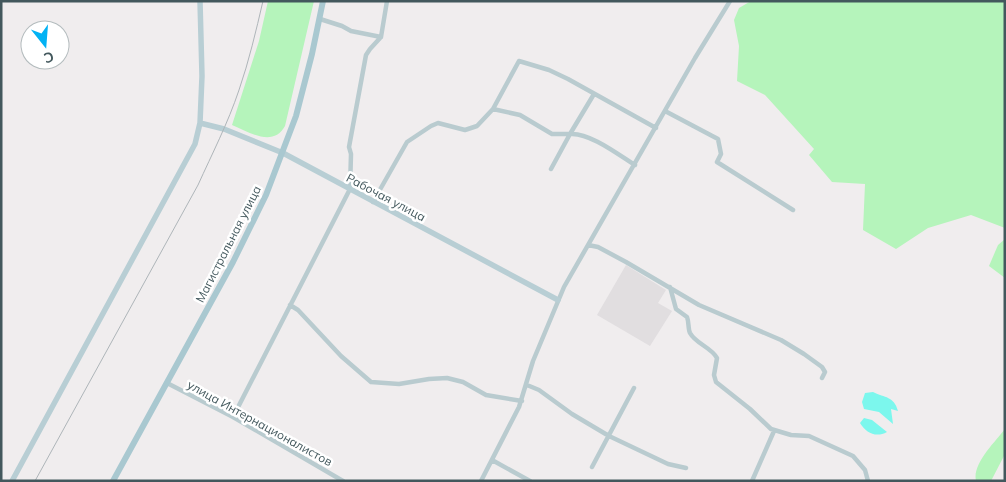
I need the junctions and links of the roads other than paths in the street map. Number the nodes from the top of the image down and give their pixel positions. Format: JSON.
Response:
{"nodes":[{"id":1,"x":200,"y":1,"type":"edge"},
{"id":2,"x":323,"y":1,"type":"edge"},
{"id":3,"x":387,"y":1,"type":"edge"},
{"id":4,"x":730,"y":1,"type":"edge"},
{"id":5,"x":320,"y":19,"type":"junction"},
{"id":6,"x":382,"y":37,"type":"junction"},
{"id":7,"x":594,"y":94,"type":"junction"},
{"id":8,"x":493,"y":109,"type":"junction"},
{"id":9,"x":665,"y":112,"type":"junction"},
{"id":10,"x":200,"y":123,"type":"junction"},
{"id":11,"x":656,"y":128,"type":"junction"},
{"id":12,"x":570,"y":134,"type":"junction"},
{"id":13,"x":283,"y":153,"type":"junction"},
{"id":14,"x":635,"y":165,"type":"junction"},
{"id":15,"x":551,"y":169,"type":"dead end"},
{"id":16,"x":350,"y":189,"type":"junction"},
{"id":17,"x":374,"y":202,"type":"junction"},
{"id":18,"x":793,"y":210,"type":"dead end"},
{"id":19,"x":588,"y":245,"type":"junction"},
{"id":20,"x":670,"y":288,"type":"junction"},
{"id":21,"x":558,"y":300,"type":"junction"},
{"id":22,"x":290,"y":305,"type":"junction"},
{"id":23,"x":822,"y":378,"type":"dead end"},
{"id":24,"x":167,"y":383,"type":"junction"},
{"id":25,"x":527,"y":386,"type":"junction"},
{"id":26,"x":634,"y":388,"type":"dead end"},
{"id":27,"x":522,"y":401,"type":"junction"},
{"id":28,"x":233,"y":417,"type":"junction"},
{"id":29,"x":774,"y":431,"type":"junction"},
{"id":30,"x":609,"y":436,"type":"junction"},
{"id":31,"x":492,"y":460,"type":"junction"},
{"id":32,"x":592,"y":467,"type":"dead end"},
{"id":33,"x":686,"y":468,"type":"dead end"},
{"id":34,"x":12,"y":481,"type":"edge"},
{"id":35,"x":113,"y":481,"type":"edge"},
{"id":36,"x":343,"y":481,"type":"edge"},
{"id":37,"x":481,"y":481,"type":"edge"},
{"id":38,"x":530,"y":481,"type":"edge"},
{"id":39,"x":752,"y":481,"type":"edge"},
{"id":40,"x":868,"y":481,"type":"edge"}],
"edges":[{"from":1,"to":10,"type":"main road"},
{"from":2,"to":5,"type":"main road","name":"Магистральная улица"},
{"from":3,"to":6,"type":"street"},
{"from":4,"to":9,"type":"street"},
{"from":5,"to":6,"type":"street"},
{"from":5,"to":13,"type":"main road","name":"Магистральная улица"},
{"from":6,"to":16,"type":"street"},
{"from":7,"to":8,"type":"street"},
{"from":7,"to":11,"type":"street"},
{"from":7,"to":12,"type":"street"},
{"from":8,"to":12,"type":"street"},
{"from":8,"to":17,"type":"street"},
{"from":9,"to":11,"type":"street"},
{"from":9,"to":18,"type":"street"},
{"from":10,"to":13,"type":"main road","name":"Рабочая улица"},
{"from":10,"to":34,"type":"main road"},
{"from":11,"to":14,"type":"street"},
{"from":12,"to":14,"type":"street"},
{"from":12,"to":15,"type":"street"},
{"from":13,"to":16,"type":"main road","name":"Рабочая улица"},
{"from":13,"to":24,"type":"main road","name":"Магистральная улица"},
{"from":14,"to":19,"type":"street"},
{"from":16,"to":17,"type":"main road","name":"Рабочая улица"},
{"from":16,"to":22,"type":"street"},
{"from":17,"to":21,"type":"main road","name":"Рабочая улица"},
{"from":19,"to":20,"type":"street"},
{"from":19,"to":21,"type":"street"},
{"from":20,"to":23,"type":"street"},
{"from":20,"to":29,"type":"street"},
{"from":21,"to":25,"type":"street"},
{"from":22,"to":27,"type":"street"},
{"from":22,"to":28,"type":"street"},
{"from":24,"to":28,"type":"street","name":"улица Интернационалистов"},
{"from":24,"to":35,"type":"main road","name":"Магистральная улица"},
{"from":25,"to":27,"type":"street"},
{"from":25,"to":30,"type":"street"},
{"from":26,"to":30,"type":"street"},
{"from":27,"to":31,"type":"street"},
{"from":28,"to":36,"type":"street","name":"улица Интернационалистов"},
{"from":29,"to":39,"type":"street"},
{"from":29,"to":40,"type":"street"},
{"from":30,"to":32,"type":"street"},
{"from":30,"to":33,"type":"street"},
{"from":31,"to":37,"type":"street"},
{"from":31,"to":38,"type":"street"}]}
